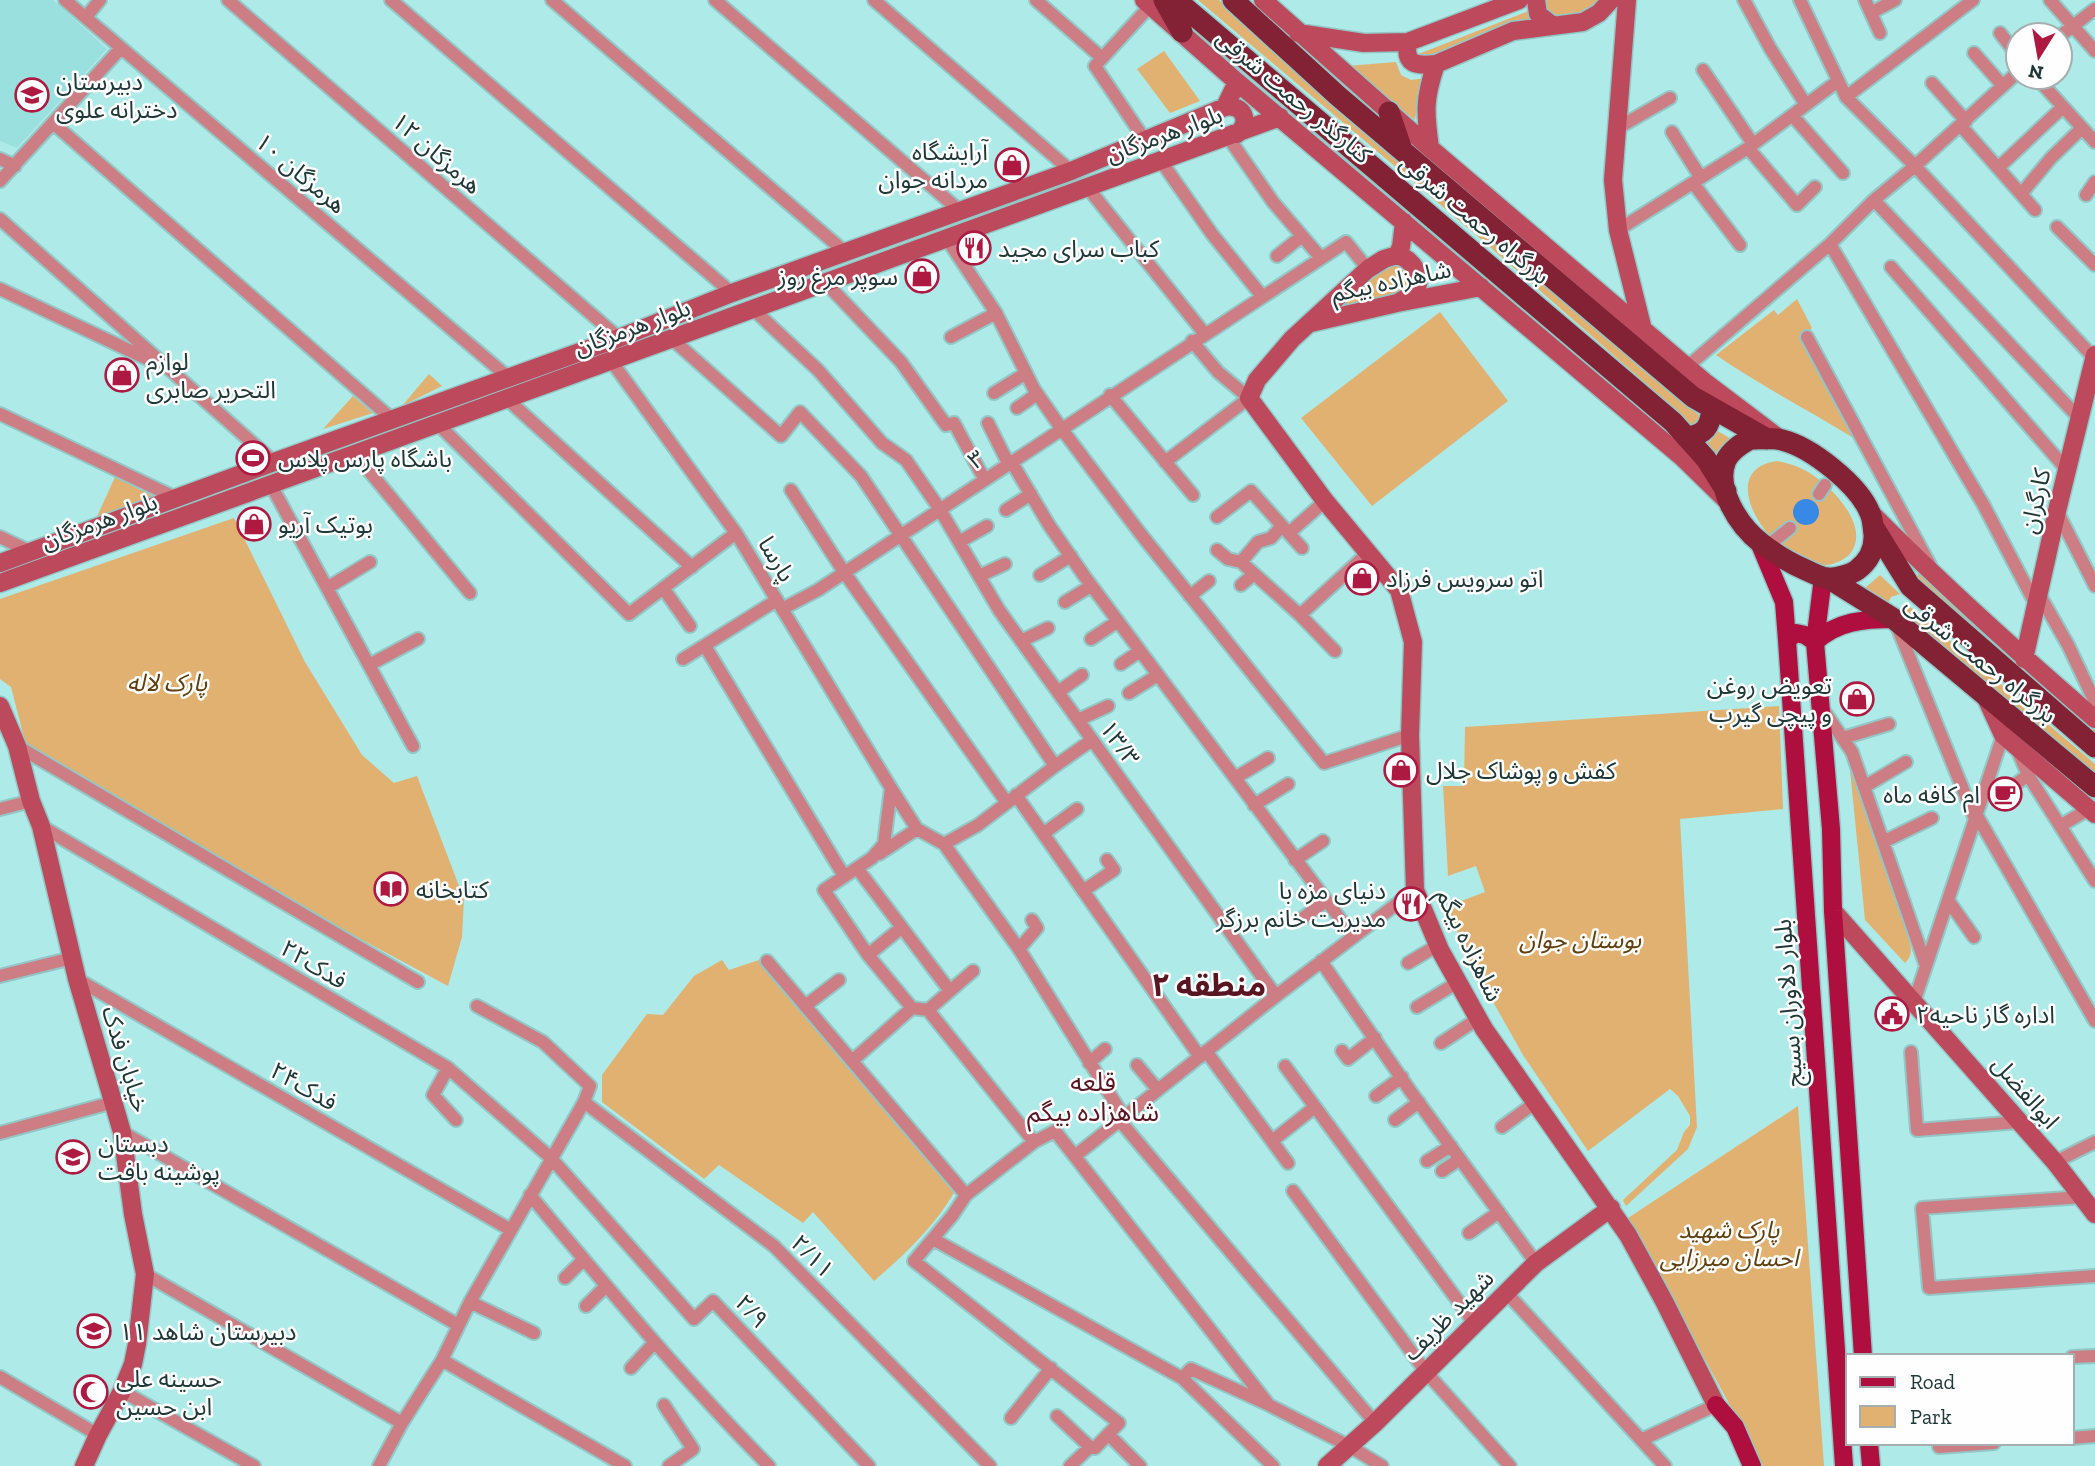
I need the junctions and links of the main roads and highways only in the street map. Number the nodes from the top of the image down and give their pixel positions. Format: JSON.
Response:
{"nodes":[{"id":1,"x":1176,"y":0,"type":"edge"},
{"id":2,"x":1233,"y":0,"type":"edge"},
{"id":3,"x":1152,"y":2,"type":"edge"},
{"id":4,"x":1182,"y":32,"type":"road end"},
{"id":5,"x":1390,"y":112,"type":"road end"},
{"id":6,"x":1403,"y":152,"type":"junction"},
{"id":7,"x":1712,"y":409,"type":"junction"},
{"id":8,"x":1686,"y":437,"type":"junction"},
{"id":9,"x":1774,"y":439,"type":"junction"},
{"id":10,"x":1728,"y":497,"type":"junction"},
{"id":11,"x":1872,"y":519,"type":"junction"},
{"id":12,"x":1767,"y":541,"type":"junction"},
{"id":13,"x":1826,"y":578,"type":"junction"},
{"id":14,"x":1917,"y":593,"type":"junction"},
{"id":15,"x":1894,"y":619,"type":"junction"},
{"id":16,"x":1787,"y":640,"type":"junction"},
{"id":17,"x":1815,"y":642,"type":"junction"},
{"id":18,"x":2095,"y":747,"type":"edge"},
{"id":19,"x":2095,"y":787,"type":"edge"},
{"id":20,"x":1846,"y":1102,"type":"junction"},
{"id":21,"x":1819,"y":1103,"type":"junction"},
{"id":22,"x":1863,"y":1354,"type":"edge"},
{"id":23,"x":1716,"y":1405,"type":"road end"},
{"id":24,"x":1869,"y":1445,"type":"edge"},
{"id":25,"x":1752,"y":1466,"type":"edge"},
{"id":26,"x":1844,"y":1466,"type":"edge"},
{"id":27,"x":1871,"y":1466,"type":"edge"}],
"edges":[{"from":1,"to":8,"type":"highway","name":"بزرگراه رحمت شرقی"},
{"from":2,"to":6,"type":"highway","name":"بزرگراه رحمت شرقی"},
{"from":3,"to":4,"type":"highway"},
{"from":5,"to":6,"type":"highway"},
{"from":6,"to":7,"type":"highway","name":"بزرگراه رحمت شرقی"},
{"from":7,"to":8,"type":"highway"},
{"from":7,"to":9,"type":"highway","name":"بزرگراه رحمت شرقی"},
{"from":8,"to":10,"type":"highway","name":"بزرگراه رحمت شرقی"},
{"from":9,"to":10,"type":"highway"},
{"from":9,"to":11,"type":"highway"},
{"from":10,"to":12,"type":"highway"},
{"from":11,"to":13,"type":"highway"},
{"from":11,"to":14,"type":"highway","name":"بزرگراه رحمت شرقی"},
{"from":12,"to":13,"type":"highway"},
{"from":12,"to":16,"type":"main road","name":"بلوار دلاوران بسیج"},
{"from":13,"to":15,"type":"highway","name":"بزرگراه رحمت شرقی"},
{"from":13,"to":17,"type":"main road","name":"بلوار دلاوران بسیج"},
{"from":14,"to":15,"type":"highway"},
{"from":14,"to":18,"type":"highway","name":"بزرگراه رحمت شرقی"},
{"from":15,"to":17,"type":"main road"},
{"from":15,"to":19,"type":"highway","name":"بزرگراه رحمت شرقی"},
{"from":16,"to":17,"type":"main road"},
{"from":16,"to":21,"type":"main road","name":"بلوار دلاوران بسیج"},
{"from":17,"to":20,"type":"main road","name":"بلوار دلاوران بسیج"},
{"from":20,"to":21,"type":"main road"},
{"from":20,"to":22,"type":"main road","name":"بلوار دلاوران بسیج"},
{"from":21,"to":26,"type":"main road","name":"بلوار دلاوران بسیج"},
{"from":23,"to":25,"type":"main road"},
{"from":24,"to":27,"type":"main road"}]}
